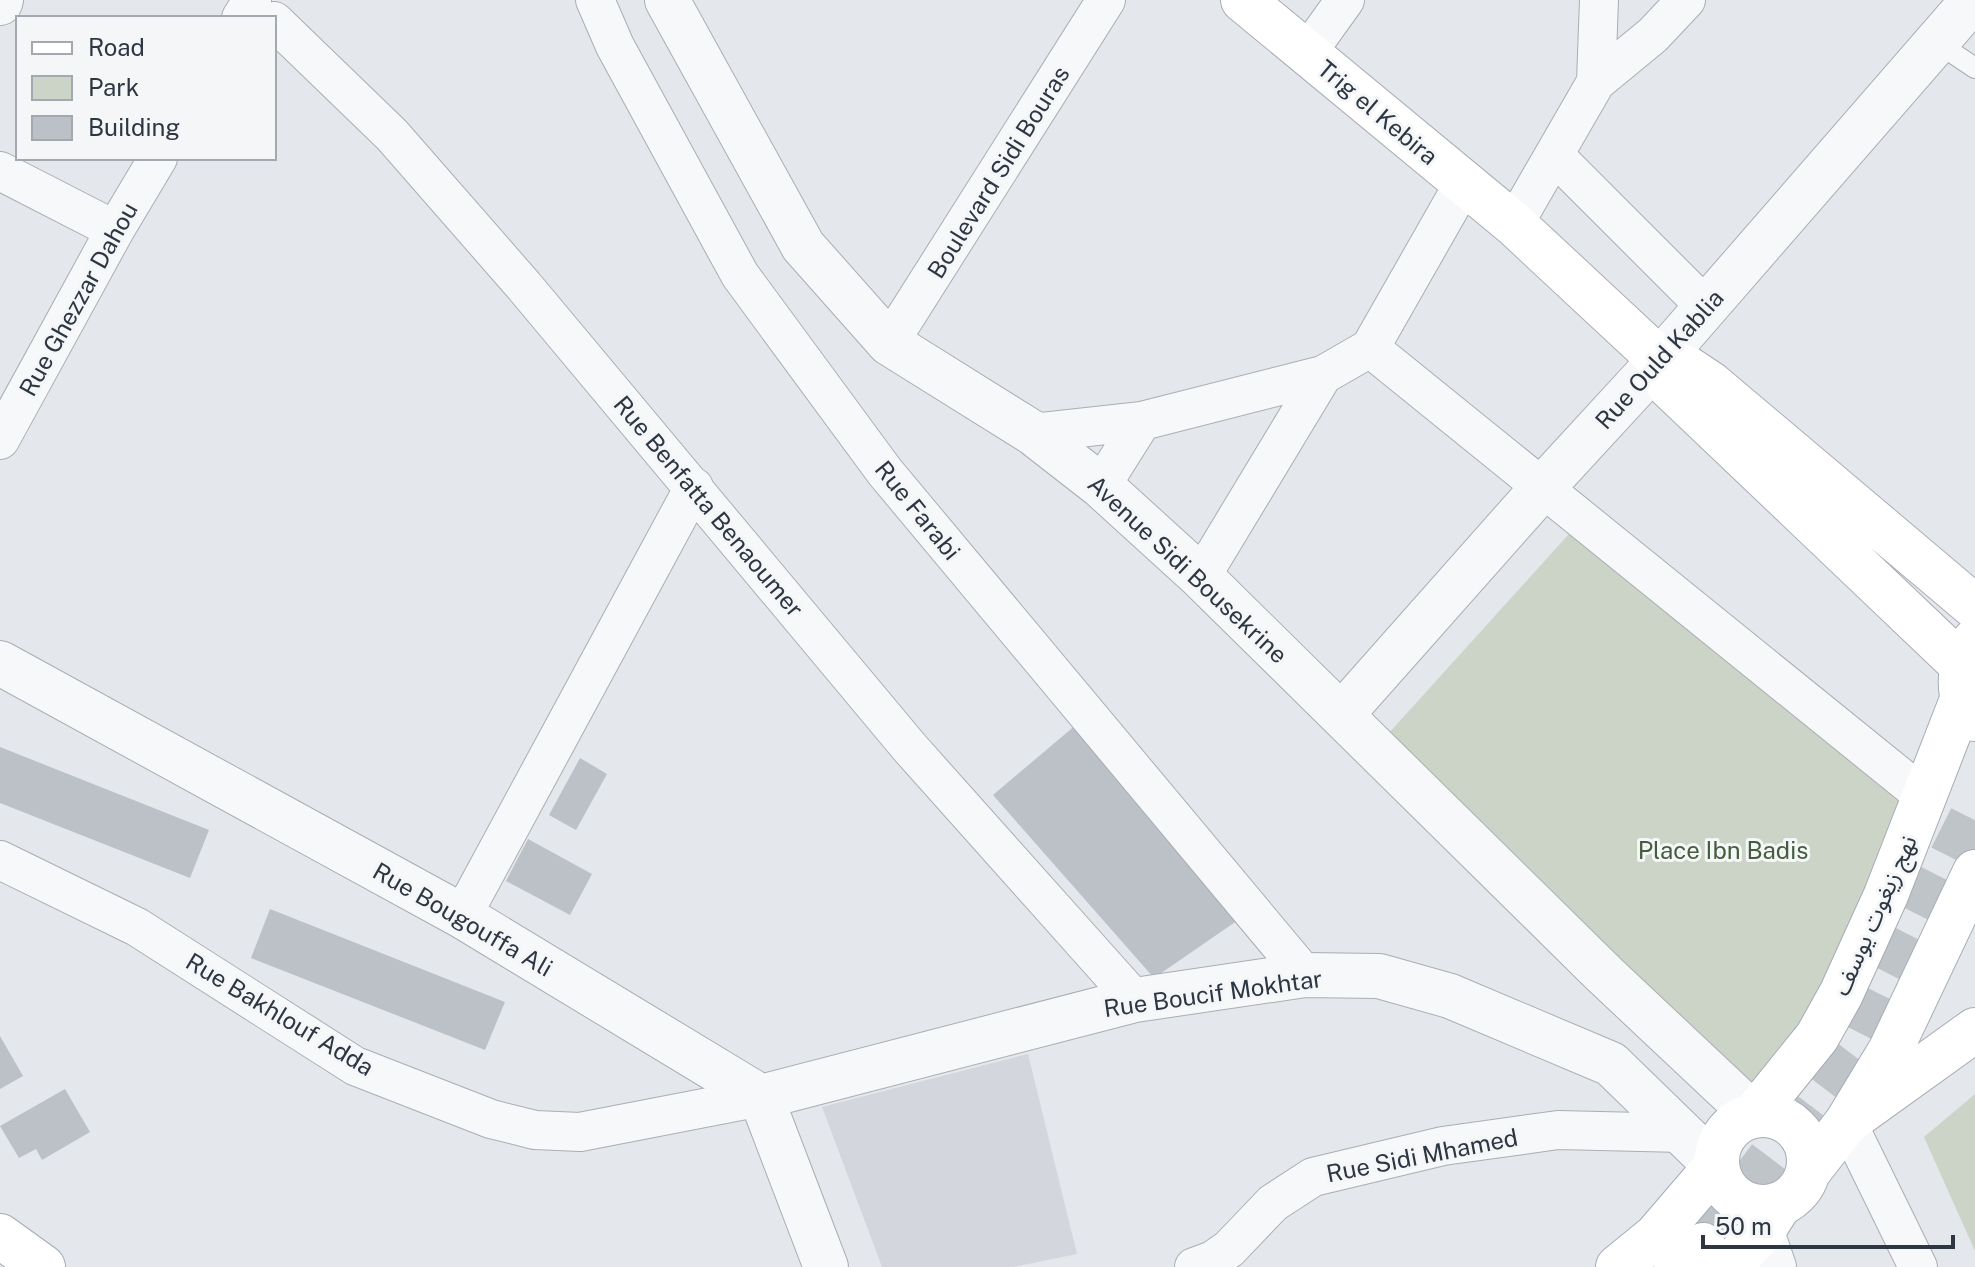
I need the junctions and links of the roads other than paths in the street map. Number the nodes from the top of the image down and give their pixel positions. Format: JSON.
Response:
{"nodes":[{"id":1,"x":252,"y":0,"type":"edge"},
{"id":2,"x":595,"y":0,"type":"edge"},
{"id":3,"x":667,"y":0,"type":"edge"},
{"id":4,"x":1106,"y":0,"type":"edge"},
{"id":5,"x":1243,"y":0,"type":"edge"},
{"id":6,"x":1345,"y":0,"type":"edge"},
{"id":7,"x":1599,"y":0,"type":"edge"},
{"id":8,"x":1686,"y":0,"type":"edge"},
{"id":9,"x":1973,"y":0,"type":"edge"},
{"id":10,"x":268,"y":16,"type":"edge"},
{"id":11,"x":276,"y":24,"type":"edge"},
{"id":12,"x":1961,"y":52,"type":"edge"},
{"id":13,"x":1307,"y":53,"type":"junction"},
{"id":14,"x":1596,"y":82,"type":"junction"},
{"id":15,"x":1555,"y":156,"type":"junction"},
{"id":16,"x":157,"y":160,"type":"edge"},
{"id":17,"x":0,"y":171,"type":"edge"},
{"id":18,"x":1464,"y":183,"type":"junction"},
{"id":19,"x":1514,"y":224,"type":"junction"},
{"id":20,"x":115,"y":230,"type":"junction"},
{"id":21,"x":1706,"y":307,"type":"junction"},
{"id":22,"x":889,"y":343,"type":"junction"},
{"id":23,"x":1370,"y":348,"type":"junction"},
{"id":24,"x":1672,"y":371,"type":"junction"},
{"id":25,"x":1323,"y":375,"type":"junction"},
{"id":26,"x":1142,"y":421,"type":"junction"},
{"id":27,"x":1033,"y":433,"type":"junction"},
{"id":28,"x":0,"y":440,"type":"edge"},
{"id":29,"x":1101,"y":486,"type":"junction"},
{"id":30,"x":694,"y":487,"type":"junction"},
{"id":31,"x":1554,"y":494,"type":"junction"},
{"id":32,"x":1201,"y":577,"type":"junction"},
{"id":33,"x":1955,"y":577,"type":"edge"},
{"id":34,"x":1975,"y":607,"type":"edge"},
{"id":35,"x":0,"y":663,"type":"edge"},
{"id":36,"x":1969,"y":680,"type":"edge"},
{"id":37,"x":1352,"y":724,"type":"junction"},
{"id":38,"x":1925,"y":797,"type":"junction"},
{"id":39,"x":0,"y":860,"type":"edge"},
{"id":40,"x":1975,"y":872,"type":"edge"},
{"id":41,"x":462,"y":916,"type":"junction"},
{"id":42,"x":1604,"y":974,"type":"junction"},
{"id":43,"x":1305,"y":975,"type":"junction"},
{"id":44,"x":1135,"y":1000,"type":"junction"},
{"id":45,"x":1975,"y":1030,"type":"edge"},
{"id":46,"x":1611,"y":1064,"type":"junction"},
{"id":47,"x":1701,"y":1066,"type":"junction"},
{"id":48,"x":761,"y":1097,"type":"junction"},
{"id":49,"x":1754,"y":1115,"type":"junction"},
{"id":50,"x":1847,"y":1122,"type":"junction"},
{"id":51,"x":1683,"y":1133,"type":"junction"},
{"id":52,"x":1716,"y":1166,"type":"junction"},
{"id":53,"x":1809,"y":1171,"type":"junction"},
{"id":54,"x":1774,"y":1233,"type":"edge"},
{"id":55,"x":0,"y":1236,"type":"edge"},
{"id":56,"x":1702,"y":1260,"type":"edge"},
{"id":57,"x":43,"y":1267,"type":"edge"},
{"id":58,"x":826,"y":1267,"type":"edge"},
{"id":59,"x":1194,"y":1267,"type":"edge"},
{"id":60,"x":1618,"y":1267,"type":"edge"},
{"id":61,"x":1918,"y":1267,"type":"edge"}],
"edges":[{"from":1,"to":10,"type":"street","name":"Rue Benfatta Benaoumer"},
{"from":2,"to":43,"type":"street","name":"Rue Farabi"},
{"from":3,"to":22,"type":"street","name":"Avenue Sidi Bousekrine"},
{"from":4,"to":22,"type":"street","name":"Boulevard Sidi Bouras"},
{"from":5,"to":13,"type":"main road","name":"Trig el Kebira"},
{"from":6,"to":13,"type":"street"},
{"from":7,"to":14,"type":"street"},
{"from":8,"to":14,"type":"street"},
{"from":9,"to":12,"type":"street","name":"Rue Ould Kablia"},
{"from":11,"to":30,"type":"street","name":"Rue Benfatta Benaoumer"},
{"from":12,"to":21,"type":"street","name":"Rue Ould Kablia"},
{"from":12,"to":24,"type":"street","name":"Rue Ould Kablia"},
{"from":13,"to":18,"type":"main road","name":"Trig el Kebira"},
{"from":14,"to":15,"type":"street"},
{"from":15,"to":19,"type":"street"},
{"from":15,"to":21,"type":"street"},
{"from":16,"to":20,"type":"street","name":"Rue Ghezzar Dahou"},
{"from":17,"to":20,"type":"street"},
{"from":18,"to":19,"type":"main road","name":"Trig el Kebira"},
{"from":18,"to":23,"type":"street"},
{"from":19,"to":24,"type":"main road","name":"Trig el Kebira"},
{"from":20,"to":28,"type":"street","name":"Rue Ghezzar Dahou"},
{"from":21,"to":24,"type":"street","name":"Rue Ould Kablia"},
{"from":22,"to":27,"type":"street","name":"Avenue Sidi Bousekrine"},
{"from":23,"to":25,"type":"street"},
{"from":23,"to":31,"type":"street"},
{"from":24,"to":31,"type":"street","name":"Rue Ould Kablia"},
{"from":24,"to":33,"type":"main road"},
{"from":24,"to":36,"type":"main road"},
{"from":25,"to":26,"type":"street"},
{"from":25,"to":32,"type":"street"},
{"from":26,"to":27,"type":"street"},
{"from":26,"to":29,"type":"street"},
{"from":27,"to":29,"type":"street","name":"Avenue Sidi Bousekrine"},
{"from":29,"to":32,"type":"street","name":"Avenue Sidi Bousekrine"},
{"from":30,"to":41,"type":"street"},
{"from":30,"to":44,"type":"street","name":"Rue Benfatta Benaoumer"},
{"from":31,"to":37,"type":"street","name":"Rue Ould Kablia"},
{"from":31,"to":38,"type":"street"},
{"from":32,"to":37,"type":"street","name":"Avenue Sidi Bousekrine"},
{"from":33,"to":34,"type":"main road"},
{"from":35,"to":41,"type":"street","name":"Rue Bougouffa Ali"},
{"from":36,"to":38,"type":"main road","name":"نهج زيغوت يوسف"},
{"from":37,"to":42,"type":"street","name":"Avenue Sidi Bousekrine"},
{"from":38,"to":49,"type":"main road","name":"نهج زيغوت يوسف"},
{"from":39,"to":48,"type":"street","name":"Rue Bakhlouf Adda"},
{"from":40,"to":50,"type":"main road"},
{"from":41,"to":48,"type":"street","name":"Rue Bougouffa Ali"},
{"from":42,"to":46,"type":"street"},
{"from":42,"to":47,"type":"street","name":"Avenue Sidi Bousekrine"},
{"from":43,"to":44,"type":"street","name":"Rue Boucif Mokhtar"},
{"from":43,"to":46,"type":"street","name":"Rue Boucif Mokhtar"},
{"from":44,"to":48,"type":"street","name":"Rue Boucif Mokhtar"},
{"from":45,"to":50,"type":"main road"},
{"from":46,"to":47,"type":"street"},
{"from":46,"to":51,"type":"street"},
{"from":47,"to":49,"type":"street","name":"Avenue Sidi Bousekrine"},
{"from":48,"to":58,"type":"street"},
{"from":49,"to":52,"type":"main road","name":"نهج زيغوت يوسف"},
{"from":49,"to":53,"type":"main road"},
{"from":50,"to":53,"type":"main road"},
{"from":50,"to":61,"type":"street"},
{"from":51,"to":52,"type":"street"},
{"from":51,"to":59,"type":"street","name":"Rue Sidi Mhamed"},
{"from":52,"to":54,"type":"main road"},
{"from":52,"to":60,"type":"main road"},
{"from":53,"to":54,"type":"main road"},
{"from":54,"to":56,"type":"main road"},
{"from":55,"to":57,"type":"main road"}]}
